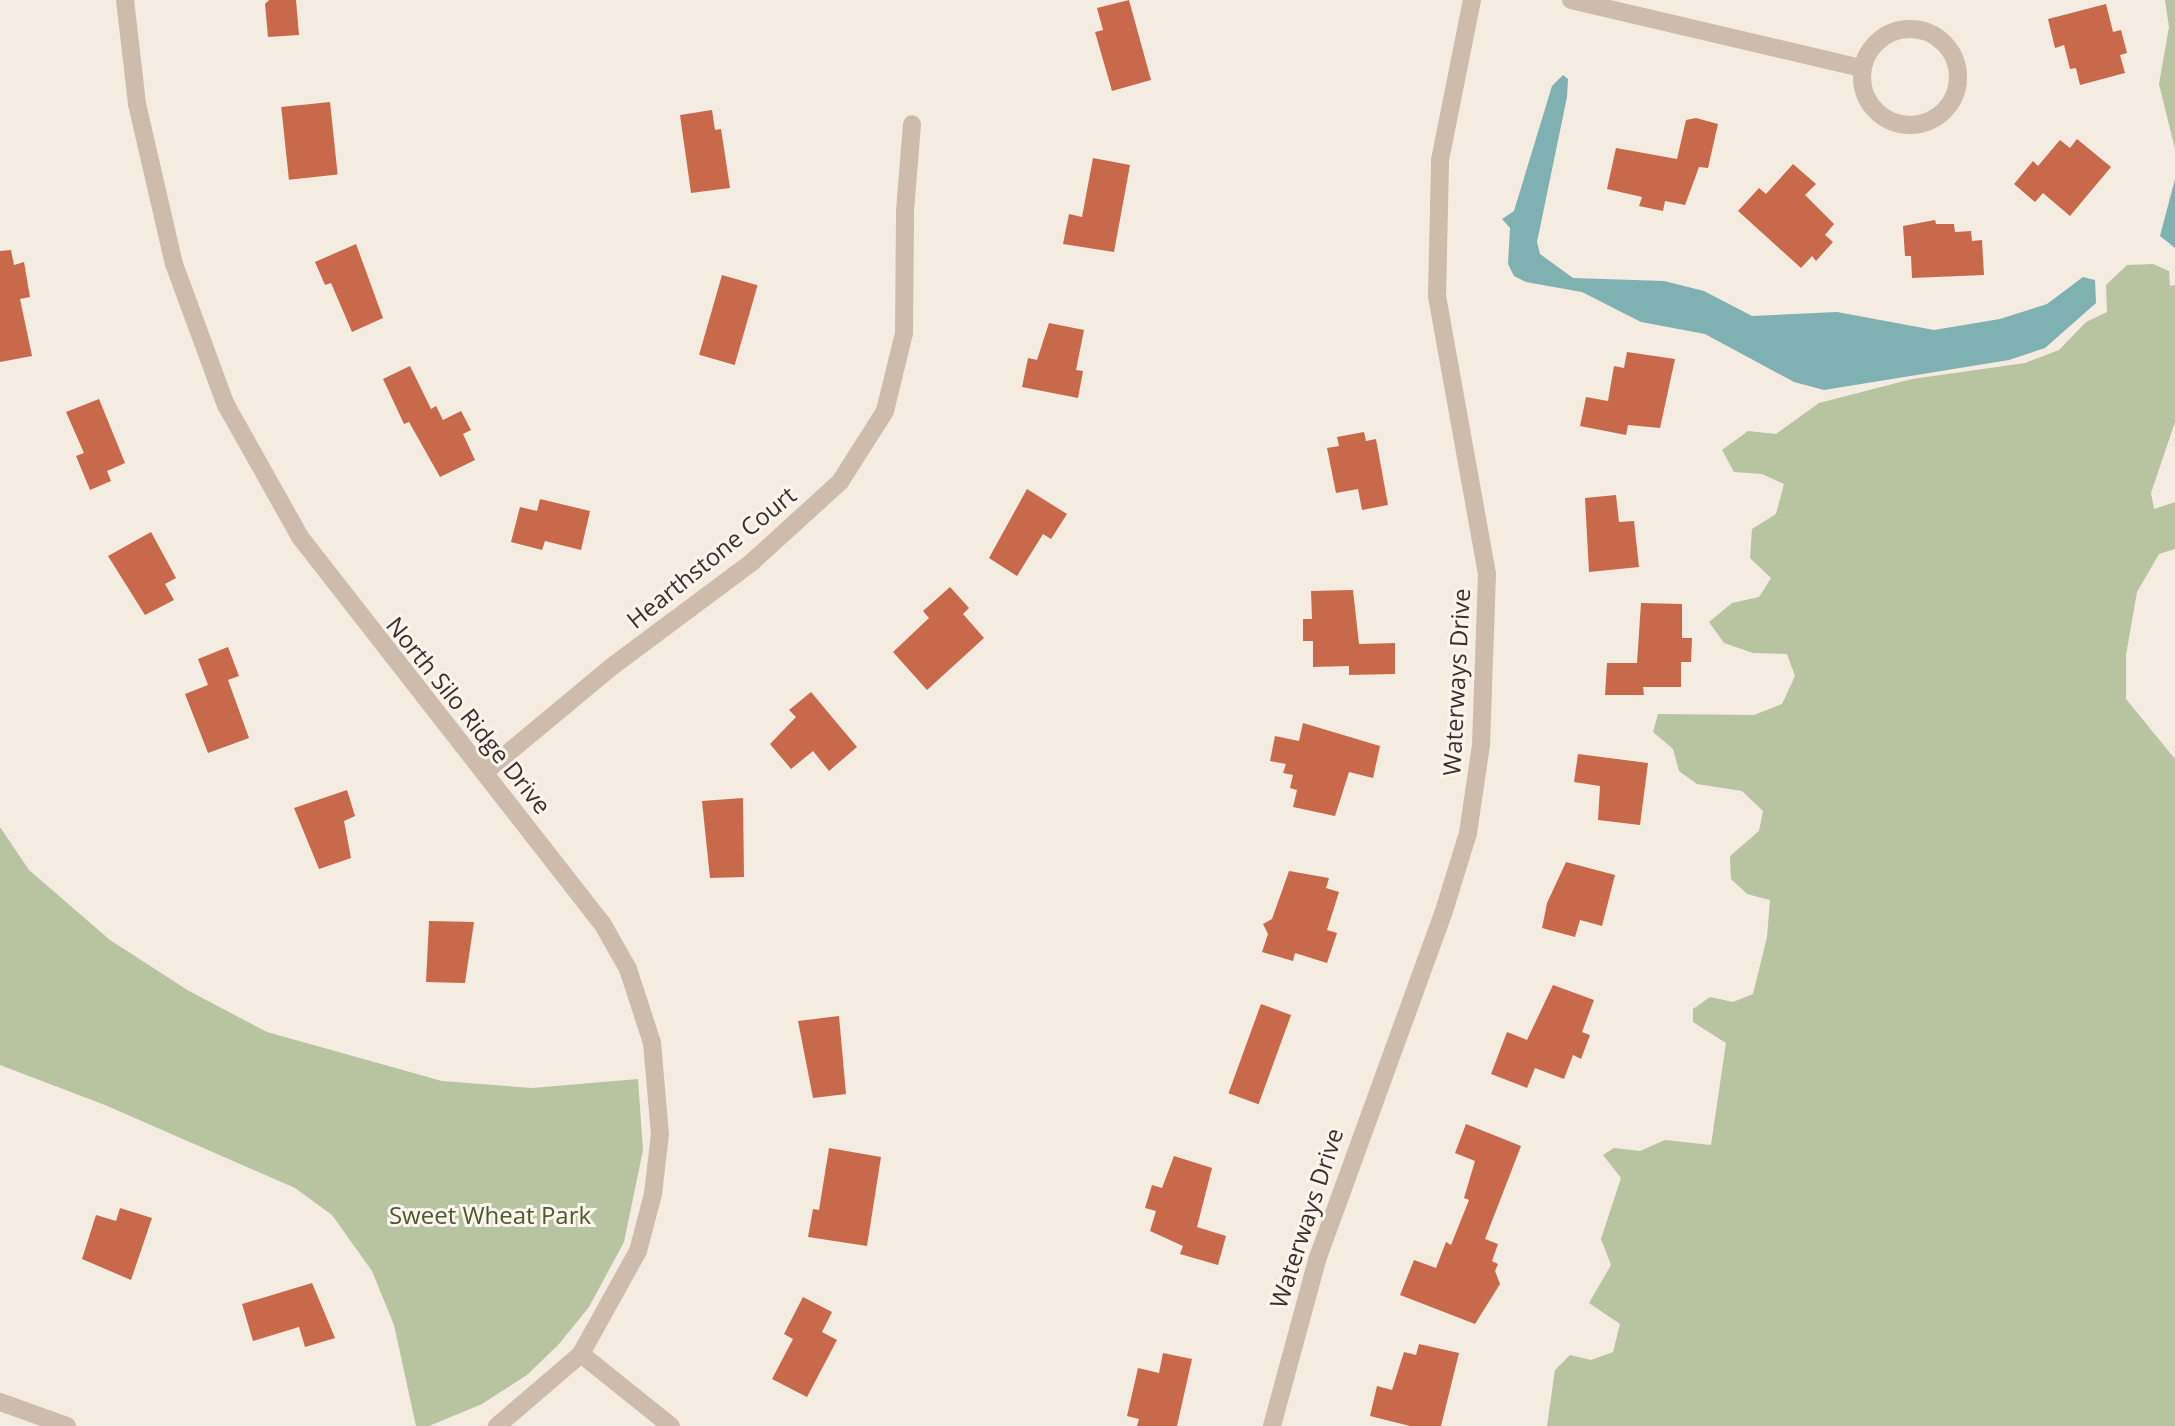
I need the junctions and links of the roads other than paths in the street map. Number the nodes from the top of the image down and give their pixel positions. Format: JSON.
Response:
{"nodes":[{"id":1,"x":125,"y":0,"type":"edge"},
{"id":2,"x":1472,"y":0,"type":"edge"},
{"id":3,"x":1571,"y":0,"type":"edge"},
{"id":4,"x":1862,"y":68,"type":"junction"},
{"id":5,"x":912,"y":124,"type":"dead end"},
{"id":6,"x":485,"y":772,"type":"junction"},
{"id":7,"x":581,"y":1354,"type":"junction"},
{"id":8,"x":0,"y":1402,"type":"edge"},
{"id":9,"x":67,"y":1426,"type":"edge"},
{"id":10,"x":497,"y":1426,"type":"edge"},
{"id":11,"x":671,"y":1426,"type":"edge"},
{"id":12,"x":1272,"y":1426,"type":"edge"}],
"edges":[{"from":1,"to":6,"type":"street","name":"North Silo Ridge Drive"},
{"from":2,"to":12,"type":"street","name":"Waterways Drive"},
{"from":3,"to":4,"type":"street"},
{"from":4,"to":4,"type":"street"},
{"from":5,"to":6,"type":"street","name":"Hearthstone Court"},
{"from":6,"to":7,"type":"street","name":"North Silo Ridge Drive"},
{"from":7,"to":10,"type":"street","name":"North Silo Ridge Drive"},
{"from":7,"to":11,"type":"street"},
{"from":8,"to":9,"type":"street"}]}
